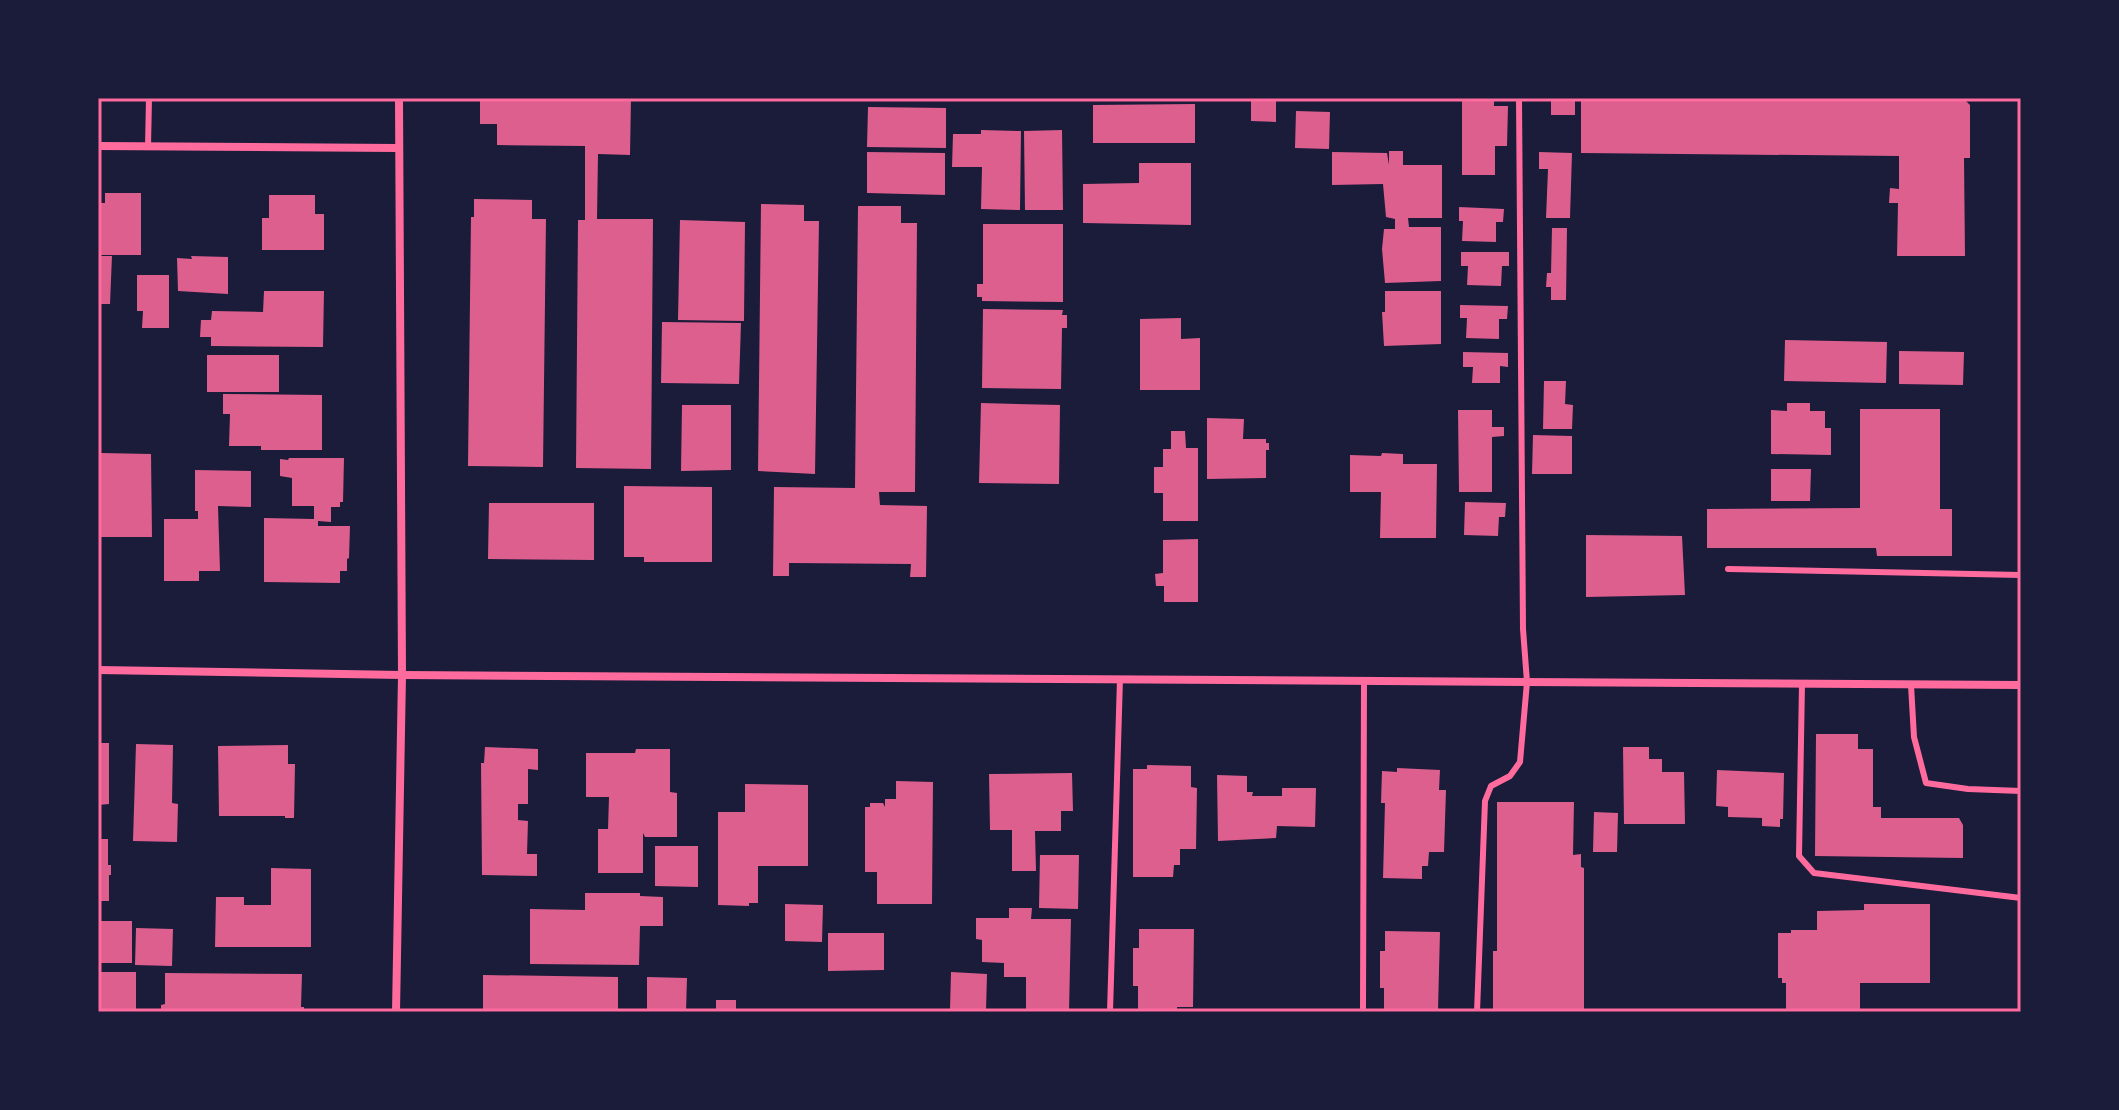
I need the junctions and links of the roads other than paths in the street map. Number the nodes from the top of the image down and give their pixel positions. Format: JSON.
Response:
{"nodes":[{"id":1,"x":149,"y":98,"type":"edge"},
{"id":2,"x":399,"y":98,"type":"edge"},
{"id":3,"x":1519,"y":98,"type":"edge"},
{"id":4,"x":98,"y":146,"type":"edge"},
{"id":5,"x":148,"y":147,"type":"junction"},
{"id":6,"x":398,"y":148,"type":"junction"},
{"id":7,"x":1728,"y":569,"type":"dead end"},
{"id":8,"x":2021,"y":575,"type":"edge"},
{"id":9,"x":98,"y":670,"type":"edge"},
{"id":10,"x":402,"y":675,"type":"junction"},
{"id":11,"x":1120,"y":679,"type":"junction"},
{"id":12,"x":1364,"y":681,"type":"junction"},
{"id":13,"x":1527,"y":682,"type":"junction"},
{"id":14,"x":1802,"y":684,"type":"junction"},
{"id":15,"x":1911,"y":685,"type":"junction"},
{"id":16,"x":2021,"y":685,"type":"edge"},
{"id":17,"x":2021,"y":791,"type":"edge"},
{"id":18,"x":2021,"y":898,"type":"edge"},
{"id":19,"x":396,"y":1012,"type":"edge"},
{"id":20,"x":1110,"y":1012,"type":"edge"},
{"id":21,"x":1363,"y":1012,"type":"edge"},
{"id":22,"x":1477,"y":1012,"type":"edge"}],
"edges":[{"from":1,"to":5,"type":"lane"},
{"from":2,"to":6,"type":"street"},
{"from":3,"to":13,"type":"lane"},
{"from":4,"to":5,"type":"street"},
{"from":5,"to":6,"type":"street"},
{"from":6,"to":10,"type":"street"},
{"from":7,"to":8,"type":"lane"},
{"from":9,"to":10,"type":"street"},
{"from":10,"to":11,"type":"street"},
{"from":10,"to":19,"type":"street"},
{"from":11,"to":12,"type":"street"},
{"from":11,"to":20,"type":"lane"},
{"from":12,"to":13,"type":"street"},
{"from":12,"to":21,"type":"lane"},
{"from":13,"to":14,"type":"street"},
{"from":13,"to":22,"type":"lane"},
{"from":14,"to":15,"type":"street"},
{"from":14,"to":18,"type":"lane"},
{"from":15,"to":16,"type":"street"},
{"from":15,"to":17,"type":"lane"}]}
